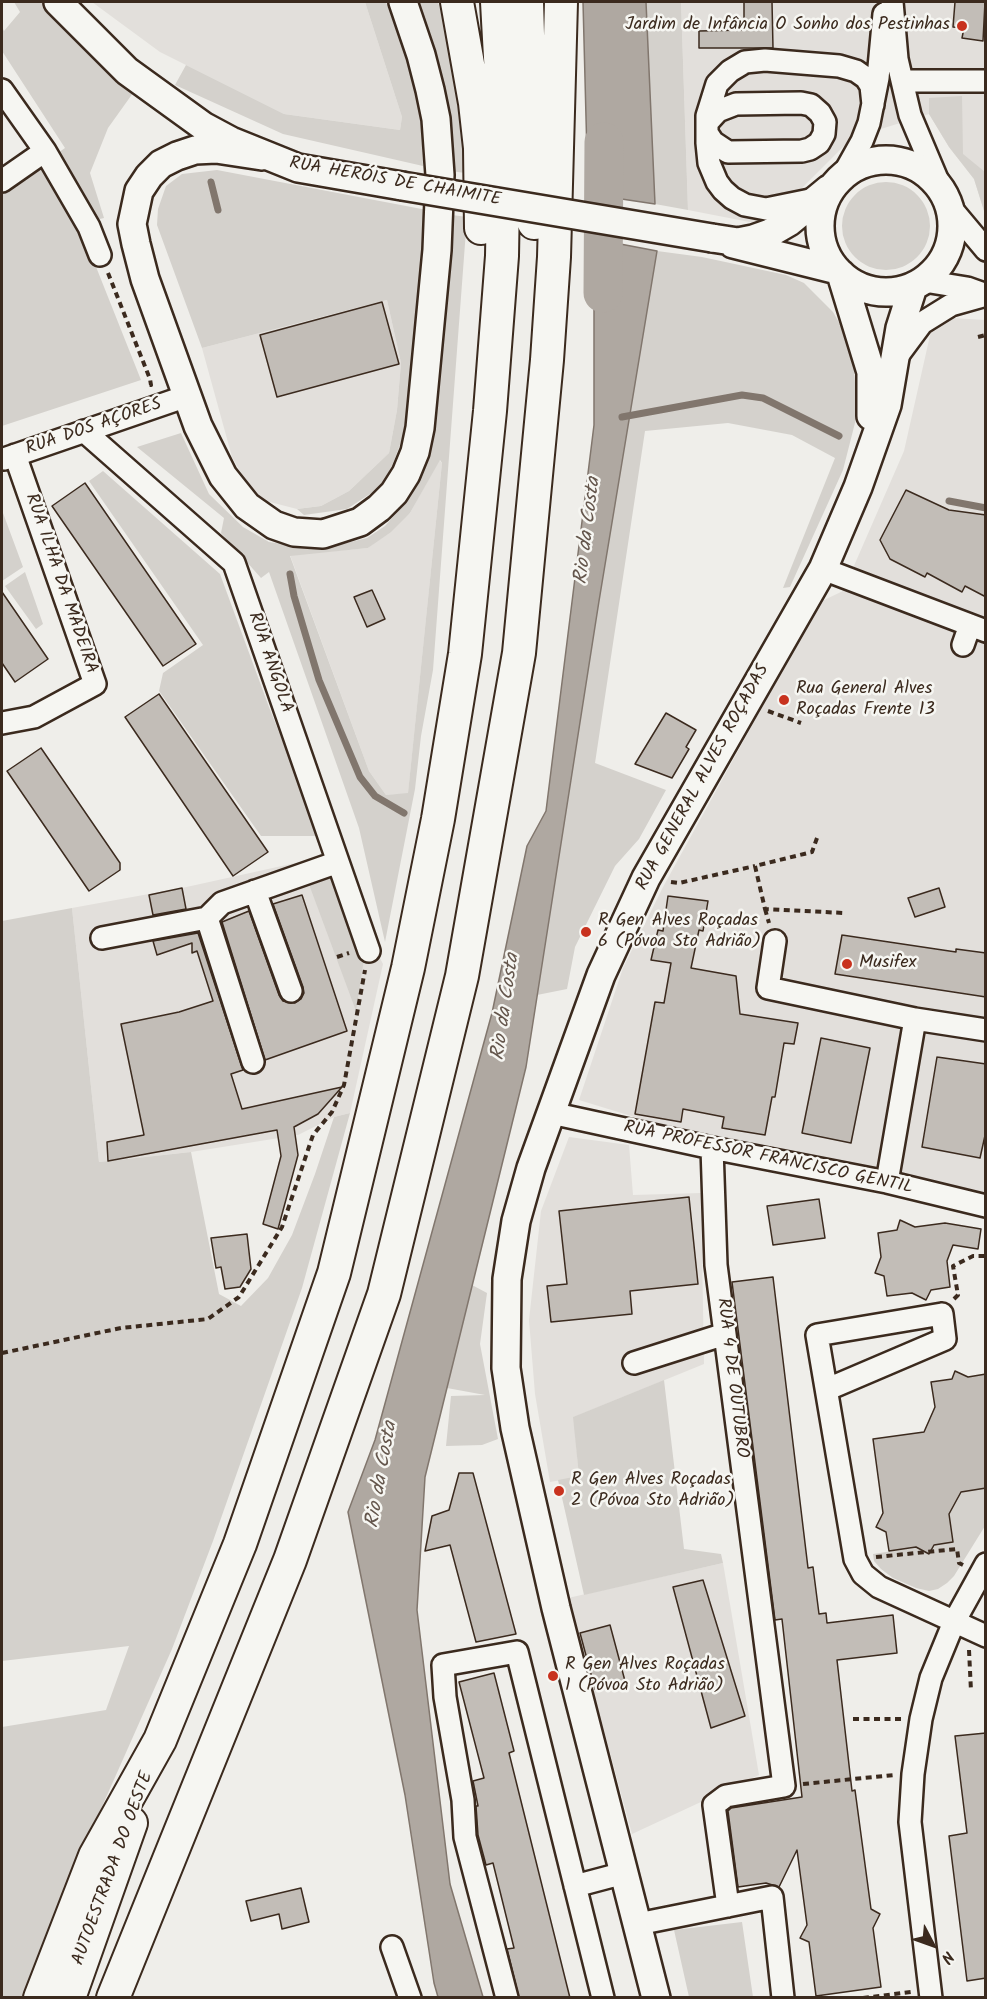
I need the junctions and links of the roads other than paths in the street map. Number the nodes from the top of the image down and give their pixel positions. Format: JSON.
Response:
{"nodes":[{"id":1,"x":58,"y":2,"type":"edge"},
{"id":2,"x":403,"y":2,"type":"edge"},
{"id":3,"x":457,"y":2,"type":"edge"},
{"id":4,"x":497,"y":2,"type":"edge"},
{"id":5,"x":527,"y":2,"type":"edge"},
{"id":6,"x":549,"y":2,"type":"edge"},
{"id":7,"x":561,"y":2,"type":"edge"},
{"id":8,"x":885,"y":2,"type":"edge"},
{"id":9,"x":892,"y":2,"type":"edge"},
{"id":10,"x":902,"y":81,"type":"junction"},
{"id":11,"x":986,"y":81,"type":"edge"},
{"id":12,"x":2,"y":90,"type":"edge"},
{"id":13,"x":873,"y":105,"type":"junction"},
{"id":14,"x":707,"y":128,"type":"junction"},
{"id":15,"x":45,"y":152,"type":"junction"},
{"id":16,"x":262,"y":156,"type":"junction"},
{"id":17,"x":556,"y":168,"type":"junction"},
{"id":18,"x":2,"y":181,"type":"edge"},
{"id":19,"x":831,"y":186,"type":"junction"},
{"id":20,"x":945,"y":197,"type":"junction"},
{"id":21,"x":712,"y":238,"type":"junction"},
{"id":22,"x":986,"y":250,"type":"edge"},
{"id":23,"x":100,"y":255,"type":"road end"},
{"id":24,"x":839,"y":272,"type":"junction"},
{"id":25,"x":918,"y":284,"type":"junction"},
{"id":26,"x":986,"y":295,"type":"edge"},
{"id":27,"x":896,"y":358,"type":"junction"},
{"id":28,"x":187,"y":396,"type":"junction"},
{"id":29,"x":84,"y":431,"type":"junction"},
{"id":30,"x":870,"y":449,"type":"junction"},
{"id":31,"x":8,"y":457,"type":"edge"},
{"id":32,"x":531,"y":512,"type":"junction"},
{"id":33,"x":475,"y":550,"type":"junction"},
{"id":34,"x":823,"y":569,"type":"junction"},
{"id":35,"x":973,"y":634,"type":"edge"},
{"id":36,"x":2,"y":723,"type":"edge"},
{"id":37,"x":338,"y":862,"type":"junction"},
{"id":38,"x":255,"y":891,"type":"junction"},
{"id":39,"x":207,"y":918,"type":"junction"},
{"id":40,"x":102,"y":938,"type":"dead end"},
{"id":41,"x":775,"y":940,"type":"dead end"},
{"id":42,"x":369,"y":951,"type":"road end"},
{"id":43,"x":291,"y":991,"type":"dead end"},
{"id":44,"x":915,"y":1019,"type":"junction"},
{"id":45,"x":986,"y":1030,"type":"edge"},
{"id":46,"x":253,"y":1062,"type":"dead end"},
{"id":47,"x":551,"y":1113,"type":"junction"},
{"id":48,"x":712,"y":1148,"type":"junction"},
{"id":49,"x":886,"y":1182,"type":"junction"},
{"id":50,"x":986,"y":1206,"type":"edge"},
{"id":51,"x":725,"y":1334,"type":"junction"},
{"id":52,"x":634,"y":1363,"type":"dead end"},
{"id":53,"x":828,"y":1389,"type":"junction"},
{"id":54,"x":982,"y":1569,"type":"edge"},
{"id":55,"x":969,"y":1629,"type":"edge"},
{"id":56,"x":160,"y":1740,"type":"junction"},
{"id":57,"x":624,"y":1873,"type":"junction"},
{"id":58,"x":575,"y":1886,"type":"junction"},
{"id":59,"x":728,"y":1906,"type":"junction"},
{"id":60,"x":638,"y":1924,"type":"junction"},
{"id":61,"x":392,"y":1947,"type":"dead end"},
{"id":62,"x":930,"y":1994,"type":"edge"},
{"id":63,"x":40,"y":1998,"type":"edge"},
{"id":64,"x":69,"y":1998,"type":"edge"},
{"id":65,"x":113,"y":1998,"type":"edge"},
{"id":66,"x":410,"y":1998,"type":"edge"},
{"id":67,"x":507,"y":1998,"type":"edge"},
{"id":68,"x":603,"y":1998,"type":"edge"},
{"id":69,"x":656,"y":1998,"type":"edge"},
{"id":70,"x":783,"y":1998,"type":"edge"}],
"edges":[{"from":1,"to":16,"type":"main road","name":"RUA HERÓIS DE CHAIMITE"},
{"from":2,"to":28,"type":"main road"},
{"from":3,"to":33,"type":"highway"},
{"from":4,"to":33,"type":"highway"},
{"from":5,"to":32,"type":"highway"},
{"from":6,"to":17,"type":"highway"},
{"from":7,"to":17,"type":"highway"},
{"from":8,"to":13,"type":"street","name":"RUA GENERAL ALVES ROÇADAS"},
{"from":9,"to":10,"type":"street","name":"RUA GENERAL ALVES ROÇADAS"},
{"from":10,"to":11,"type":"street"},
{"from":10,"to":20,"type":"street","name":"RUA GENERAL ALVES ROÇADAS"},
{"from":12,"to":15,"type":"street"},
{"from":13,"to":14,"type":"street"},
{"from":13,"to":19,"type":"street","name":"RUA GENERAL ALVES ROÇADAS"},
{"from":14,"to":14,"type":"street"},
{"from":14,"to":19,"type":"street"},
{"from":15,"to":18,"type":"street"},
{"from":15,"to":23,"type":"street"},
{"from":16,"to":21,"type":"main road","name":"RUA HERÓIS DE CHAIMITE","bridge":true},
{"from":16,"to":28,"type":"main road"},
{"from":17,"to":32,"type":"highway"},
{"from":19,"to":20,"type":"main road"},
{"from":19,"to":21,"type":"main road","name":"RUA HERÓIS DE CHAIMITE"},
{"from":19,"to":24,"type":"main road","name":"RUA GENERAL ALVES ROÇADAS"},
{"from":20,"to":22,"type":"street"},
{"from":20,"to":25,"type":"main road","name":"RUA GENERAL ALVES ROÇADAS"},
{"from":21,"to":24,"type":"main road","name":"RUA HERÓIS DE CHAIMITE"},
{"from":24,"to":25,"type":"main road"},
{"from":24,"to":30,"type":"main road","name":"RUA GENERAL ALVES ROÇADAS"},
{"from":25,"to":26,"type":"street"},
{"from":25,"to":27,"type":"main road","name":"RUA GENERAL ALVES ROÇADAS"},
{"from":26,"to":27,"type":"street"},
{"from":27,"to":30,"type":"main road","name":"RUA GENERAL ALVES ROÇADAS"},
{"from":28,"to":29,"type":"street","name":"RUA DOS AÇORES"},
{"from":29,"to":31,"type":"street","name":"RUA DOS AÇORES"},
{"from":29,"to":37,"type":"street","name":"RUA ANGOLA"},
{"from":30,"to":34,"type":"main road","name":"RUA GENERAL ALVES ROÇADAS"},
{"from":31,"to":36,"type":"street","name":"RUA ILHA DA MADEIRA"},
{"from":32,"to":65,"type":"highway"},
{"from":33,"to":56,"type":"highway"},
{"from":34,"to":35,"type":"street"},
{"from":34,"to":47,"type":"main road","name":"RUA GENERAL ALVES ROÇADAS"},
{"from":37,"to":38,"type":"street"},
{"from":37,"to":42,"type":"street","name":"RUA ANGOLA"},
{"from":38,"to":39,"type":"street"},
{"from":38,"to":43,"type":"street"},
{"from":39,"to":40,"type":"street"},
{"from":39,"to":46,"type":"street"},
{"from":41,"to":44,"type":"street"},
{"from":44,"to":45,"type":"street"},
{"from":44,"to":49,"type":"street"},
{"from":47,"to":48,"type":"street","name":"RUA PROFESSOR FRANCISCO GENTIL"},
{"from":47,"to":57,"type":"main road","name":"RUA GENERAL ALVES ROÇADAS"},
{"from":48,"to":49,"type":"street","name":"RUA PROFESSOR FRANCISCO GENTIL"},
{"from":48,"to":51,"type":"street","name":"RUA 4 DE OUTUBRO"},
{"from":49,"to":50,"type":"street","name":"RUA PROFESSOR FRANCISCO GENTIL"},
{"from":51,"to":52,"type":"street"},
{"from":51,"to":59,"type":"street","name":"RUA 4 DE OUTUBRO"},
{"from":53,"to":53,"type":"street"},
{"from":53,"to":55,"type":"street"},
{"from":54,"to":55,"type":"street"},
{"from":55,"to":62,"type":"street"},
{"from":56,"to":63,"type":"highway"},
{"from":56,"to":64,"type":"highway","name":"AUTOESTRADA DO OESTE"},
{"from":57,"to":58,"type":"street"},
{"from":57,"to":60,"type":"main road","name":"RUA GENERAL ALVES ROÇADAS"},
{"from":58,"to":67,"type":"street"},
{"from":58,"to":68,"type":"street"},
{"from":59,"to":60,"type":"street"},
{"from":59,"to":70,"type":"street"},
{"from":60,"to":69,"type":"main road","name":"RUA GENERAL ALVES ROÇADAS"},
{"from":61,"to":66,"type":"street"}]}
